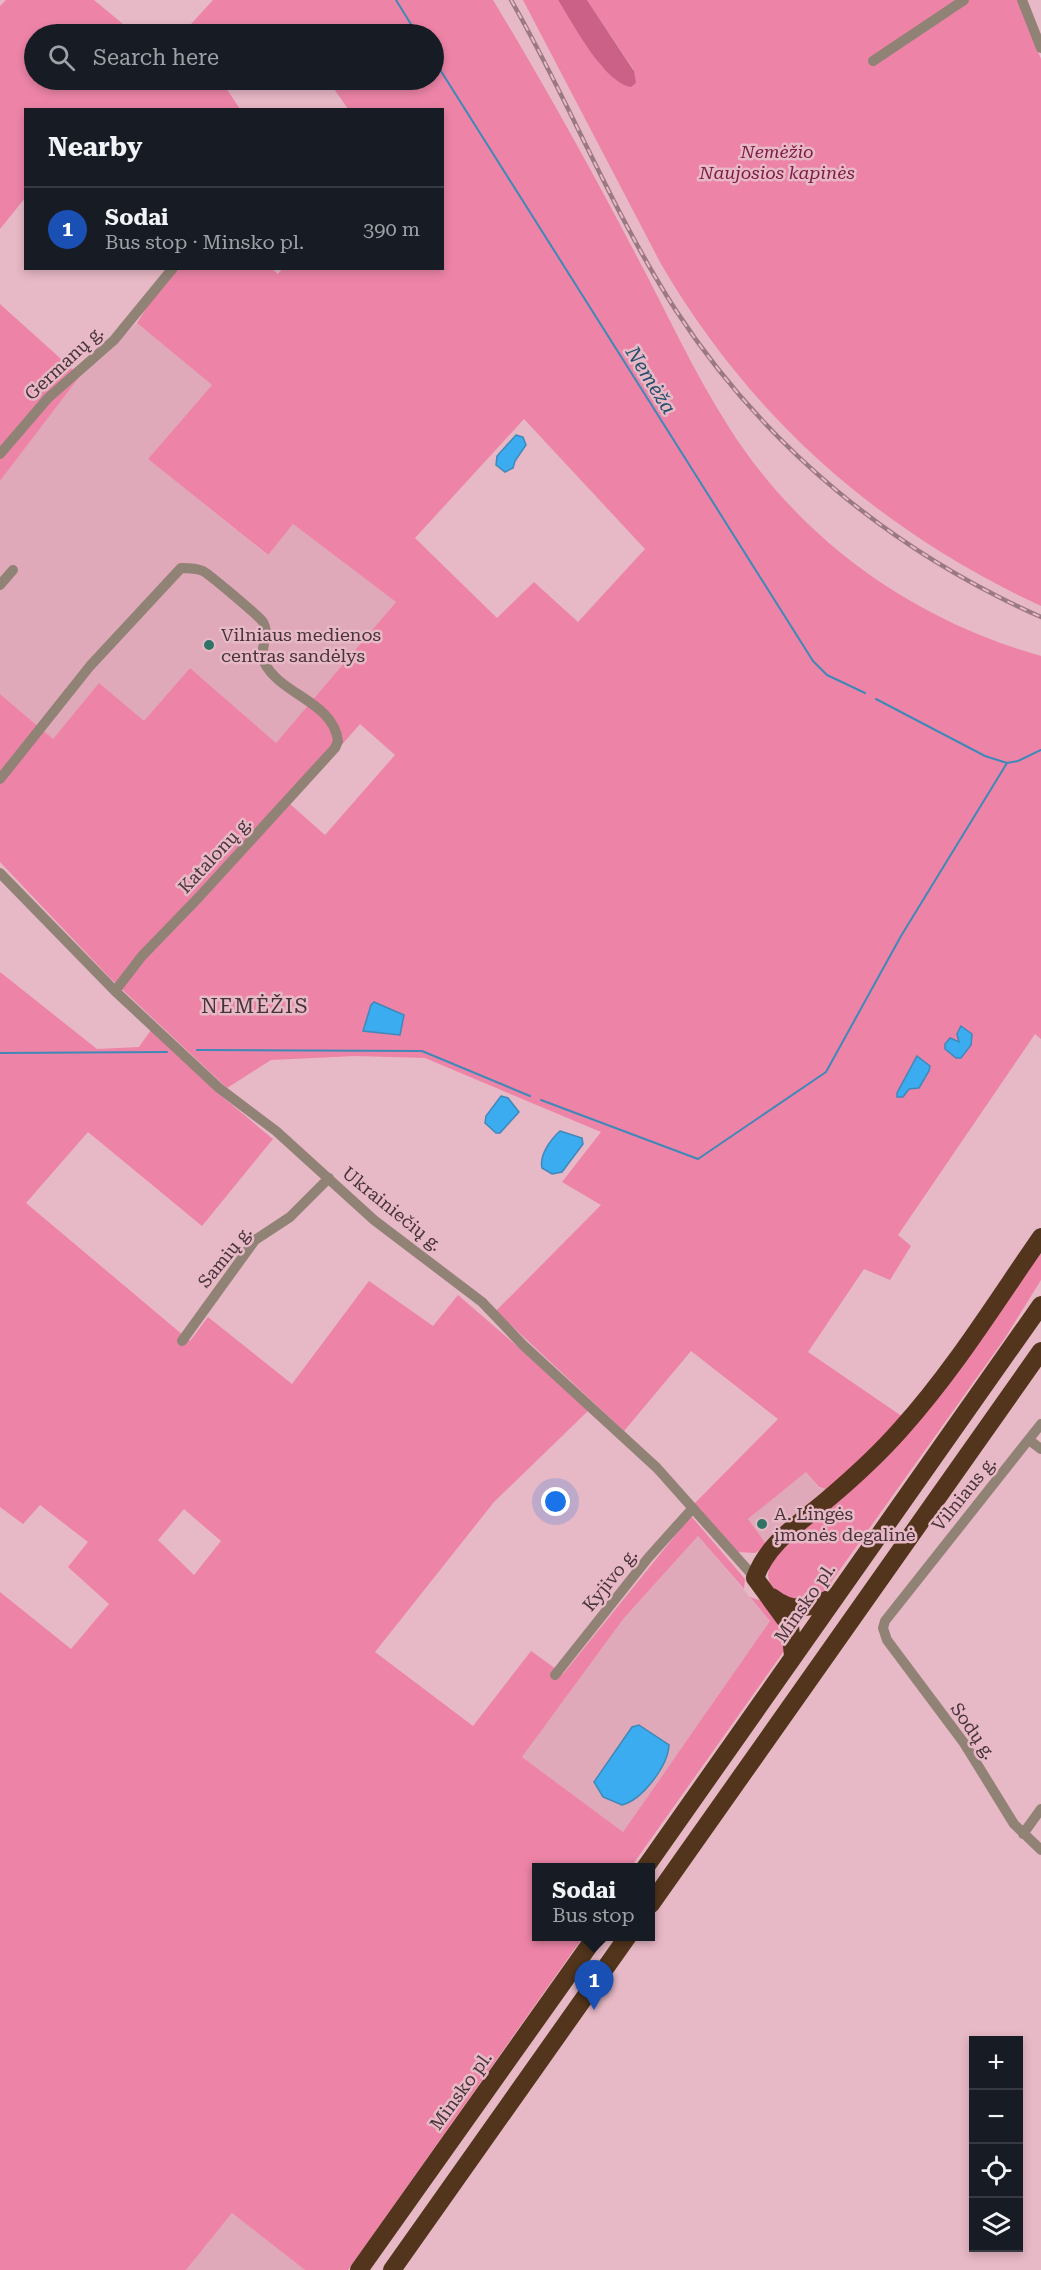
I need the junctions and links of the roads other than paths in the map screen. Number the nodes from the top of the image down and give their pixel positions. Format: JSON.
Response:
{"nodes":[{"id":1,"x":964,"y":0,"type":"edge"},
{"id":2,"x":1022,"y":0,"type":"edge"},
{"id":3,"x":1041,"y":48,"type":"edge"},
{"id":4,"x":873,"y":61,"type":"dead end"},
{"id":5,"x":171,"y":270,"type":"edge"},
{"id":6,"x":0,"y":454,"type":"edge"},
{"id":7,"x":13,"y":570,"type":"dead end"},
{"id":8,"x":0,"y":585,"type":"edge"},
{"id":9,"x":0,"y":779,"type":"edge"},
{"id":10,"x":0,"y":873,"type":"edge"},
{"id":11,"x":115,"y":991,"type":"junction"},
{"id":12,"x":329,"y":1178,"type":"junction"},
{"id":13,"x":1041,"y":1237,"type":"edge"},
{"id":14,"x":1041,"y":1305,"type":"edge"},
{"id":15,"x":182,"y":1341,"type":"dead end"},
{"id":16,"x":1041,"y":1351,"type":"edge"},
{"id":17,"x":1041,"y":1424,"type":"edge"},
{"id":18,"x":1029,"y":1440,"type":"junction"},
{"id":19,"x":1041,"y":1449,"type":"edge"},
{"id":20,"x":692,"y":1509,"type":"junction"},
{"id":21,"x":755,"y":1578,"type":"junction"},
{"id":22,"x":836,"y":1595,"type":"junction"},
{"id":23,"x":771,"y":1596,"type":"junction"},
{"id":24,"x":883,"y":1628,"type":"joint"},
{"id":25,"x":793,"y":1656,"type":"junction"},
{"id":26,"x":555,"y":1675,"type":"dead end"},
{"id":27,"x":1041,"y":1809,"type":"edge"},
{"id":28,"x":1023,"y":1834,"type":"junction"},
{"id":29,"x":1041,"y":1850,"type":"edge"},
{"id":30,"x":648,"y":1863,"type":"edge"},
{"id":31,"x":655,"y":1898,"type":"edge"},
{"id":32,"x":592,"y":1941,"type":"edge"},
{"id":33,"x":624,"y":1941,"type":"edge"},
{"id":34,"x":359,"y":2270,"type":"edge"},
{"id":35,"x":392,"y":2270,"type":"edge"}],
"edges":[{"from":1,"to":4,"type":"street"},
{"from":2,"to":3,"type":"street"},
{"from":5,"to":6,"type":"street","name":"Germanų g."},
{"from":7,"to":8,"type":"street"},
{"from":9,"to":11,"type":"street","name":"Katalonų g."},
{"from":10,"to":11,"type":"street","name":"Ukrainiečių g."},
{"from":11,"to":12,"type":"street","name":"Ukrainiečių g."},
{"from":12,"to":15,"type":"street","name":"Samių g."},
{"from":12,"to":20,"type":"street","name":"Ukrainiečių g."},
{"from":13,"to":21,"type":"highway"},
{"from":14,"to":22,"type":"highway","name":"Minsko pl."},
{"from":16,"to":31,"type":"highway"},
{"from":17,"to":18,"type":"street","name":"Vilniaus g."},
{"from":18,"to":19,"type":"street"},
{"from":18,"to":24,"type":"street","name":"Vilniaus g."},
{"from":20,"to":21,"type":"street","name":"Ukrainiečių g."},
{"from":20,"to":26,"type":"street","name":"Kyjivo g."},
{"from":21,"to":23,"type":"highway"},
{"from":22,"to":23,"type":"highway"},
{"from":22,"to":25,"type":"highway","name":"Minsko pl."},
{"from":23,"to":25,"type":"highway"},
{"from":24,"to":28,"type":"street","name":"Sodų g."},
{"from":25,"to":30,"type":"highway","name":"Minsko pl."},
{"from":27,"to":28,"type":"street"},
{"from":28,"to":29,"type":"street","name":"Sodų g."},
{"from":32,"to":34,"type":"highway","name":"Minsko pl."},
{"from":33,"to":35,"type":"highway"}]}
